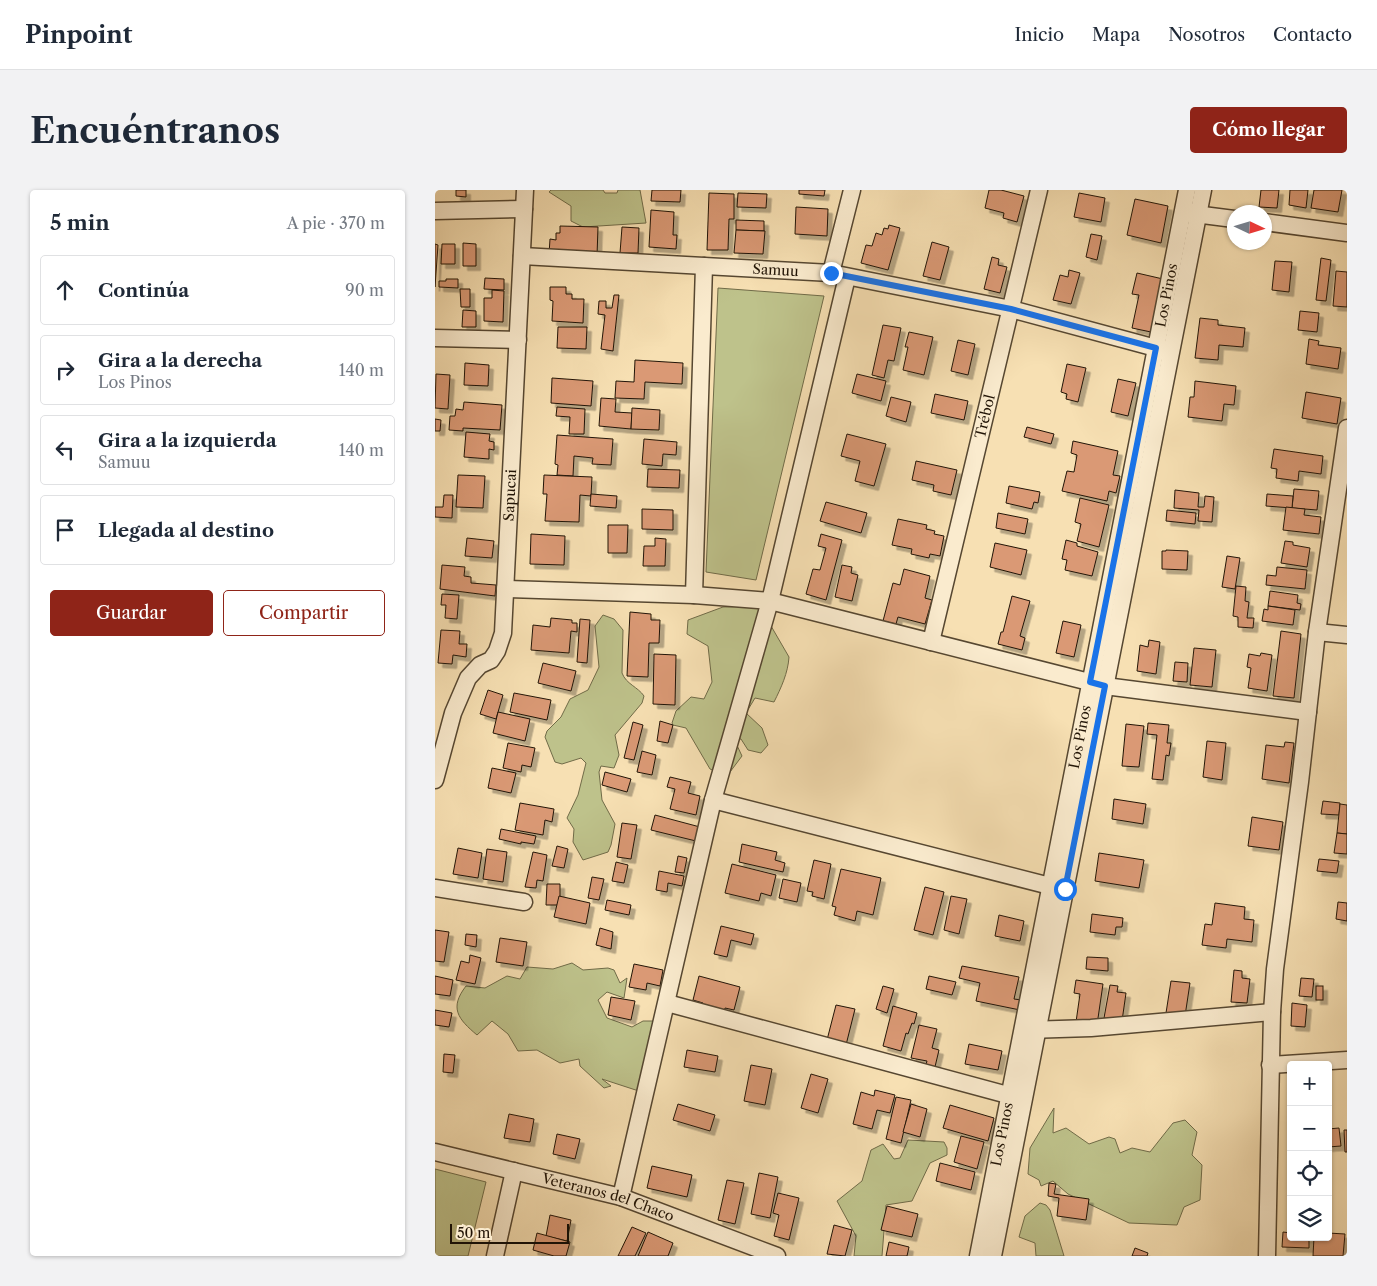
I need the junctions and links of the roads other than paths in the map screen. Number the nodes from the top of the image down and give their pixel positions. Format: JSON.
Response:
{"nodes":[{"id":1,"x":525,"y":190,"type":"edge"},
{"id":2,"x":852,"y":190,"type":"edge"},
{"id":3,"x":1039,"y":190,"type":"edge"},
{"id":4,"x":1187,"y":190,"type":"edge"},
{"id":5,"x":1203,"y":190,"type":"edge"},
{"id":6,"x":524,"y":209,"type":"junction"},
{"id":7,"x":435,"y":211,"type":"edge"},
{"id":8,"x":1190,"y":213,"type":"junction"},
{"id":9,"x":1227,"y":218,"type":"edge"},
{"id":10,"x":1272,"y":223,"type":"edge"},
{"id":11,"x":1347,"y":233,"type":"edge"},
{"id":12,"x":522,"y":256,"type":"junction"},
{"id":13,"x":704,"y":266,"type":"junction"},
{"id":14,"x":839,"y":275,"type":"junction"},
{"id":15,"x":1011,"y":309,"type":"junction"},
{"id":16,"x":435,"y":338,"type":"edge"},
{"id":17,"x":517,"y":340,"type":"junction"},
{"id":18,"x":1164,"y":350,"type":"junction"},
{"id":19,"x":1347,"y":428,"type":"edge"},
{"id":20,"x":505,"y":590,"type":"junction"},
{"id":21,"x":694,"y":596,"type":"junction"},
{"id":22,"x":770,"y":601,"type":"junction"},
{"id":23,"x":1317,"y":632,"type":"junction"},
{"id":24,"x":1347,"y":635,"type":"edge"},
{"id":25,"x":931,"y":642,"type":"junction"},
{"id":26,"x":1098,"y":684,"type":"junction"},
{"id":27,"x":1308,"y":712,"type":"junction"},
{"id":28,"x":435,"y":780,"type":"edge"},
{"id":29,"x":713,"y":800,"type":"junction"},
{"id":30,"x":1051,"y":886,"type":"junction"},
{"id":31,"x":435,"y":888,"type":"edge"},
{"id":32,"x":523,"y":902,"type":"dead end"},
{"id":33,"x":667,"y":1003,"type":"junction"},
{"id":34,"x":1271,"y":1012,"type":"junction"},
{"id":35,"x":1030,"y":1030,"type":"junction"},
{"id":36,"x":1347,"y":1060,"type":"edge"},
{"id":37,"x":1271,"y":1065,"type":"junction"},
{"id":38,"x":1017,"y":1097,"type":"junction"},
{"id":39,"x":435,"y":1152,"type":"edge"},
{"id":40,"x":514,"y":1171,"type":"junction"},
{"id":41,"x":621,"y":1197,"type":"junction"},
{"id":42,"x":495,"y":1256,"type":"edge"},
{"id":43,"x":777,"y":1256,"type":"edge"},
{"id":44,"x":978,"y":1256,"type":"edge"},
{"id":45,"x":993,"y":1256,"type":"edge"},
{"id":46,"x":1267,"y":1256,"type":"edge"}],
"edges":[{"from":1,"to":6,"type":"street","name":"Sapucai"},
{"from":2,"to":14,"type":"street"},
{"from":3,"to":15,"type":"street","name":"Trébol"},
{"from":4,"to":8,"type":"street","name":"Los Pinos"},
{"from":5,"to":8,"type":"street"},
{"from":6,"to":7,"type":"street"},
{"from":6,"to":12,"type":"street","name":"Sapucai"},
{"from":8,"to":9,"type":"street"},
{"from":8,"to":18,"type":"street","name":"Los Pinos"},
{"from":10,"to":11,"type":"street"},
{"from":12,"to":13,"type":"street","name":"Samuu"},
{"from":12,"to":17,"type":"street","name":"Sapucai"},
{"from":13,"to":14,"type":"street","name":"Samuu"},
{"from":13,"to":21,"type":"street"},
{"from":14,"to":15,"type":"street","name":"Samuu"},
{"from":14,"to":22,"type":"street"},
{"from":15,"to":18,"type":"street","name":"Samuu"},
{"from":15,"to":25,"type":"street","name":"Trébol"},
{"from":16,"to":17,"type":"street"},
{"from":17,"to":20,"type":"street","name":"Sapucai"},
{"from":18,"to":26,"type":"street","name":"Los Pinos"},
{"from":19,"to":23,"type":"street"},
{"from":20,"to":21,"type":"street"},
{"from":20,"to":28,"type":"street","name":"Sapucai"},
{"from":21,"to":22,"type":"street"},
{"from":22,"to":25,"type":"street"},
{"from":22,"to":29,"type":"street"},
{"from":23,"to":24,"type":"street"},
{"from":23,"to":27,"type":"street"},
{"from":25,"to":26,"type":"street"},
{"from":26,"to":27,"type":"street"},
{"from":26,"to":30,"type":"street","name":"Los Pinos"},
{"from":26,"to":35,"type":"street"},
{"from":27,"to":34,"type":"street"},
{"from":29,"to":30,"type":"street"},
{"from":29,"to":33,"type":"street"},
{"from":30,"to":35,"type":"street","name":"Los Pinos"},
{"from":31,"to":32,"type":"street"},
{"from":33,"to":38,"type":"street"},
{"from":33,"to":41,"type":"street"},
{"from":34,"to":35,"type":"street"},
{"from":34,"to":37,"type":"street"},
{"from":35,"to":38,"type":"street","name":"Los Pinos"},
{"from":36,"to":37,"type":"street"},
{"from":37,"to":46,"type":"street"},
{"from":38,"to":44,"type":"street","name":"Los Pinos"},
{"from":38,"to":45,"type":"street"},
{"from":39,"to":40,"type":"street","name":"Veteranos del Chaco"},
{"from":40,"to":41,"type":"street","name":"Veteranos del Chaco"},
{"from":40,"to":42,"type":"street"},
{"from":41,"to":43,"type":"street","name":"Veteranos del Chaco"}]}
